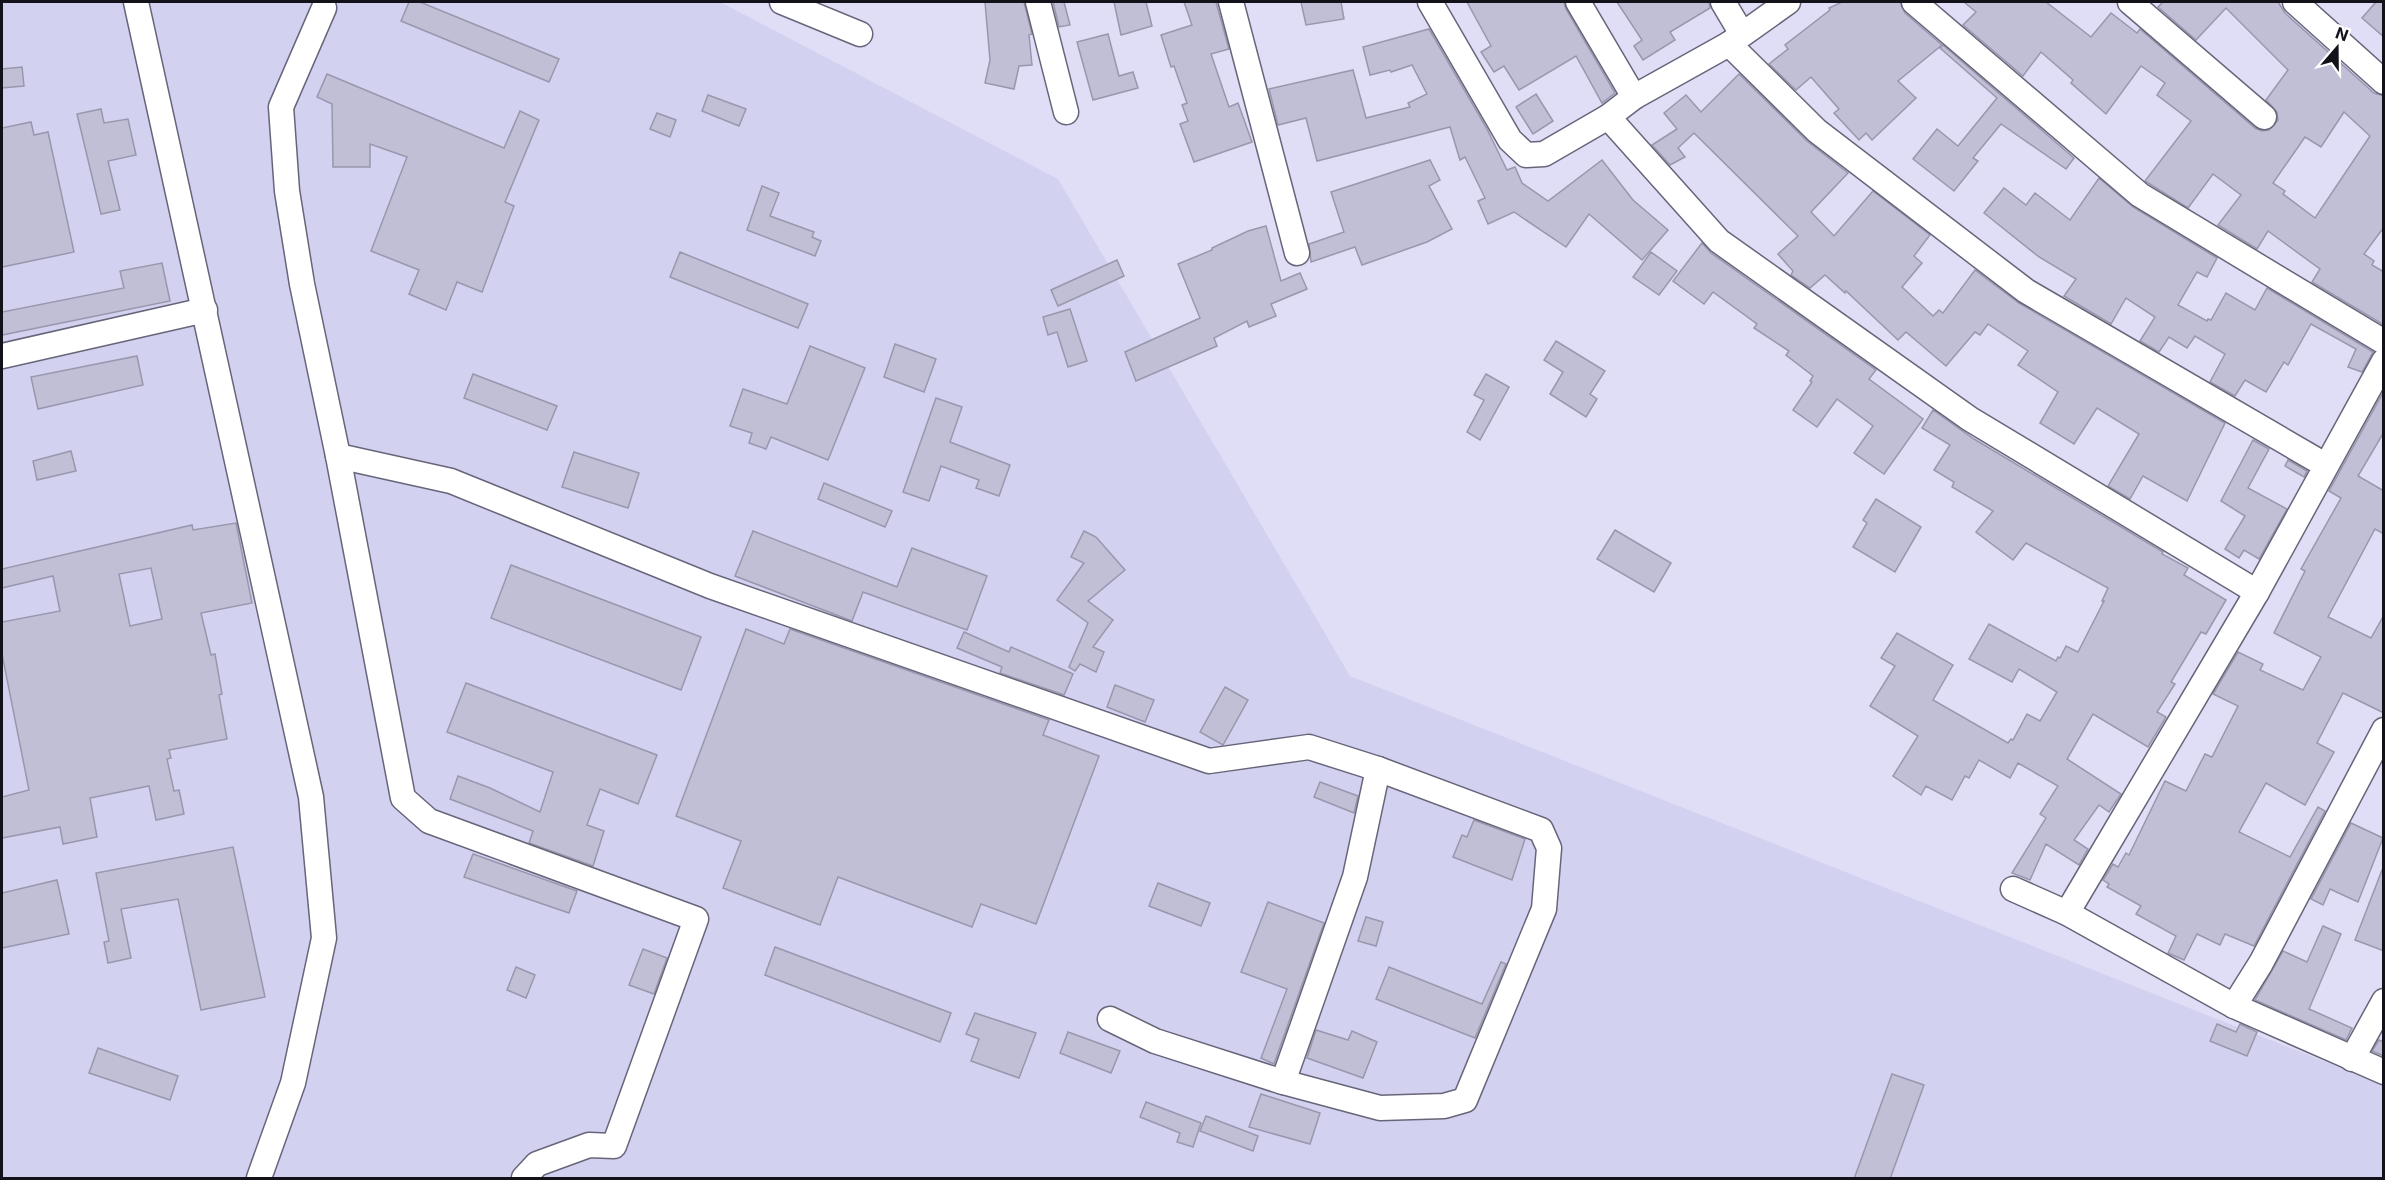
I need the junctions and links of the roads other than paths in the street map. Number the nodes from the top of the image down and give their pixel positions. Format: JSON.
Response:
{"nodes":[{"id":1,"x":136,"y":2,"type":"edge"},
{"id":2,"x":782,"y":2,"type":"edge"},
{"id":3,"x":1038,"y":2,"type":"edge"},
{"id":4,"x":1232,"y":2,"type":"edge"},
{"id":5,"x":1430,"y":2,"type":"edge"},
{"id":6,"x":1578,"y":2,"type":"edge"},
{"id":7,"x":1723,"y":2,"type":"edge"},
{"id":8,"x":1788,"y":2,"type":"edge"},
{"id":9,"x":1914,"y":2,"type":"edge"},
{"id":10,"x":2130,"y":2,"type":"edge"},
{"id":11,"x":2295,"y":2,"type":"edge"},
{"id":12,"x":324,"y":8,"type":"dead end"},
{"id":13,"x":860,"y":34,"type":"dead end"},
{"id":14,"x":1736,"y":39,"type":"junction"},
{"id":15,"x":2384,"y":82,"type":"edge"},
{"id":16,"x":1634,"y":97,"type":"junction"},
{"id":17,"x":1066,"y":112,"type":"dead end"},
{"id":18,"x":1608,"y":117,"type":"junction"},
{"id":19,"x":2264,"y":117,"type":"dead end"},
{"id":20,"x":1297,"y":253,"type":"dead end"},
{"id":21,"x":205,"y":310,"type":"junction"},
{"id":22,"x":2384,"y":342,"type":"edge"},
{"id":23,"x":2,"y":356,"type":"edge"},
{"id":24,"x":2384,"y":361,"type":"edge"},
{"id":25,"x":338,"y":456,"type":"junction"},
{"id":26,"x":2325,"y":465,"type":"junction"},
{"id":27,"x":2257,"y":592,"type":"junction"},
{"id":28,"x":2384,"y":730,"type":"edge"},
{"id":29,"x":1378,"y":769,"type":"junction"},
{"id":30,"x":2013,"y":889,"type":"dead end"},
{"id":31,"x":2067,"y":913,"type":"junction"},
{"id":32,"x":2384,"y":1001,"type":"edge"},
{"id":33,"x":2234,"y":1006,"type":"junction"},
{"id":34,"x":1110,"y":1019,"type":"dead end"},
{"id":35,"x":2352,"y":1059,"type":"junction"},
{"id":36,"x":2384,"y":1072,"type":"edge"},
{"id":37,"x":1283,"y":1082,"type":"junction"},
{"id":38,"x":259,"y":1179,"type":"edge"},
{"id":39,"x":524,"y":1179,"type":"edge"}],
"edges":[{"from":1,"to":21,"type":"street"},
{"from":2,"to":13,"type":"street"},
{"from":3,"to":17,"type":"street"},
{"from":4,"to":20,"type":"street"},
{"from":5,"to":18,"type":"street"},
{"from":6,"to":16,"type":"street"},
{"from":7,"to":14,"type":"street"},
{"from":8,"to":14,"type":"street"},
{"from":9,"to":22,"type":"street"},
{"from":10,"to":19,"type":"street"},
{"from":11,"to":15,"type":"street"},
{"from":12,"to":25,"type":"street"},
{"from":14,"to":16,"type":"street"},
{"from":14,"to":26,"type":"street"},
{"from":16,"to":18,"type":"street"},
{"from":18,"to":27,"type":"street"},
{"from":21,"to":23,"type":"street"},
{"from":21,"to":38,"type":"street"},
{"from":24,"to":26,"type":"street"},
{"from":25,"to":29,"type":"street"},
{"from":25,"to":39,"type":"street"},
{"from":26,"to":27,"type":"street"},
{"from":27,"to":31,"type":"street"},
{"from":28,"to":33,"type":"street"},
{"from":29,"to":37,"type":"street"},
{"from":29,"to":37,"type":"street"},
{"from":30,"to":31,"type":"street"},
{"from":31,"to":33,"type":"street"},
{"from":32,"to":35,"type":"street"},
{"from":33,"to":35,"type":"street"},
{"from":34,"to":37,"type":"street"},
{"from":35,"to":36,"type":"street"}]}
